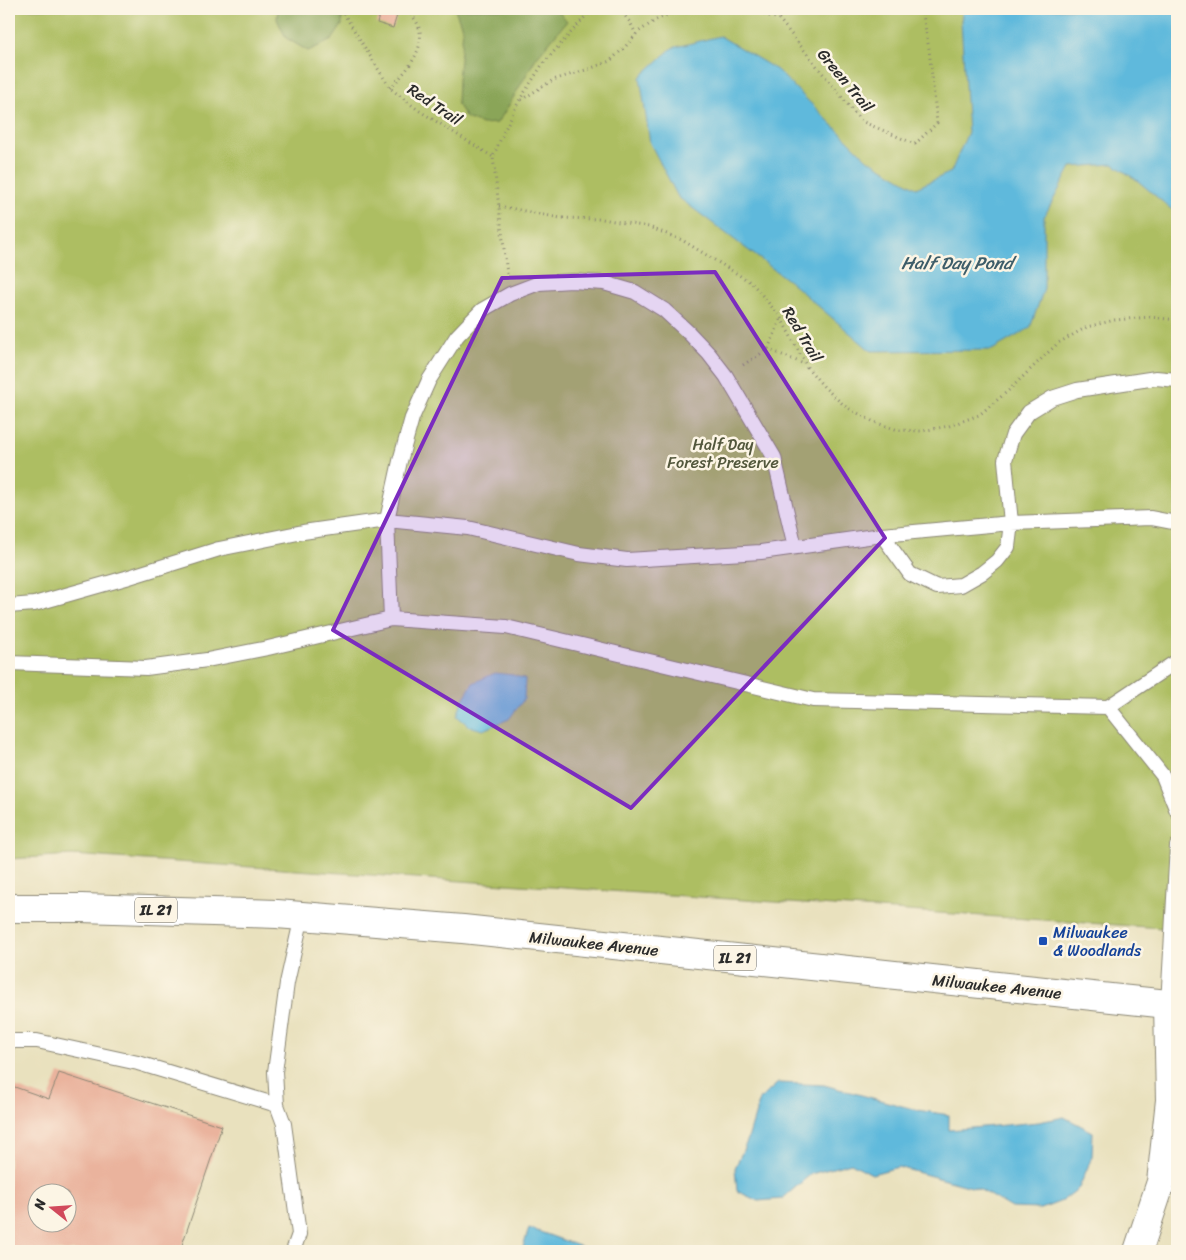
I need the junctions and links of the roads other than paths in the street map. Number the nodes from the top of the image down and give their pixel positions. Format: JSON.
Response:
{"nodes":[{"id":1,"x":1177,"y":380,"type":"edge"},
{"id":2,"x":386,"y":520,"type":"junction"},
{"id":3,"x":1011,"y":523,"type":"junction"},
{"id":4,"x":1177,"y":523,"type":"edge"},
{"id":5,"x":882,"y":535,"type":"junction"},
{"id":6,"x":795,"y":547,"type":"junction"},
{"id":7,"x":9,"y":606,"type":"edge"},
{"id":8,"x":390,"y":619,"type":"junction"},
{"id":9,"x":1177,"y":661,"type":"edge"},
{"id":10,"x":9,"y":663,"type":"edge"},
{"id":11,"x":1108,"y":707,"type":"junction"},
{"id":12,"x":1177,"y":810,"type":"edge"},
{"id":13,"x":1177,"y":846,"type":"edge"},
{"id":14,"x":9,"y":908,"type":"edge"},
{"id":15,"x":302,"y":916,"type":"junction"},
{"id":16,"x":1173,"y":1004,"type":"edge"},
{"id":17,"x":9,"y":1041,"type":"edge"},
{"id":18,"x":277,"y":1105,"type":"junction"},
{"id":19,"x":294,"y":1251,"type":"edge"},
{"id":20,"x":1138,"y":1251,"type":"edge"}],
"edges":[{"from":1,"to":3,"type":"lane"},
{"from":2,"to":6,"type":"lane"},
{"from":2,"to":6,"type":"lane"},
{"from":2,"to":7,"type":"lane"},
{"from":2,"to":8,"type":"lane"},
{"from":3,"to":4,"type":"lane"},
{"from":3,"to":5,"type":"lane"},
{"from":3,"to":5,"type":"lane"},
{"from":5,"to":6,"type":"lane"},
{"from":8,"to":10,"type":"lane"},
{"from":8,"to":11,"type":"lane"},
{"from":9,"to":11,"type":"lane"},
{"from":11,"to":12,"type":"lane"},
{"from":13,"to":16,"type":"lane"},
{"from":14,"to":15,"type":"main road","name":"Milwaukee Avenue","number":"IL 21"},
{"from":15,"to":16,"type":"main road","name":"Milwaukee Avenue","number":"IL 21"},
{"from":15,"to":18,"type":"lane"},
{"from":16,"to":20,"type":"main road"},
{"from":17,"to":18,"type":"lane"},
{"from":18,"to":19,"type":"lane"}]}
